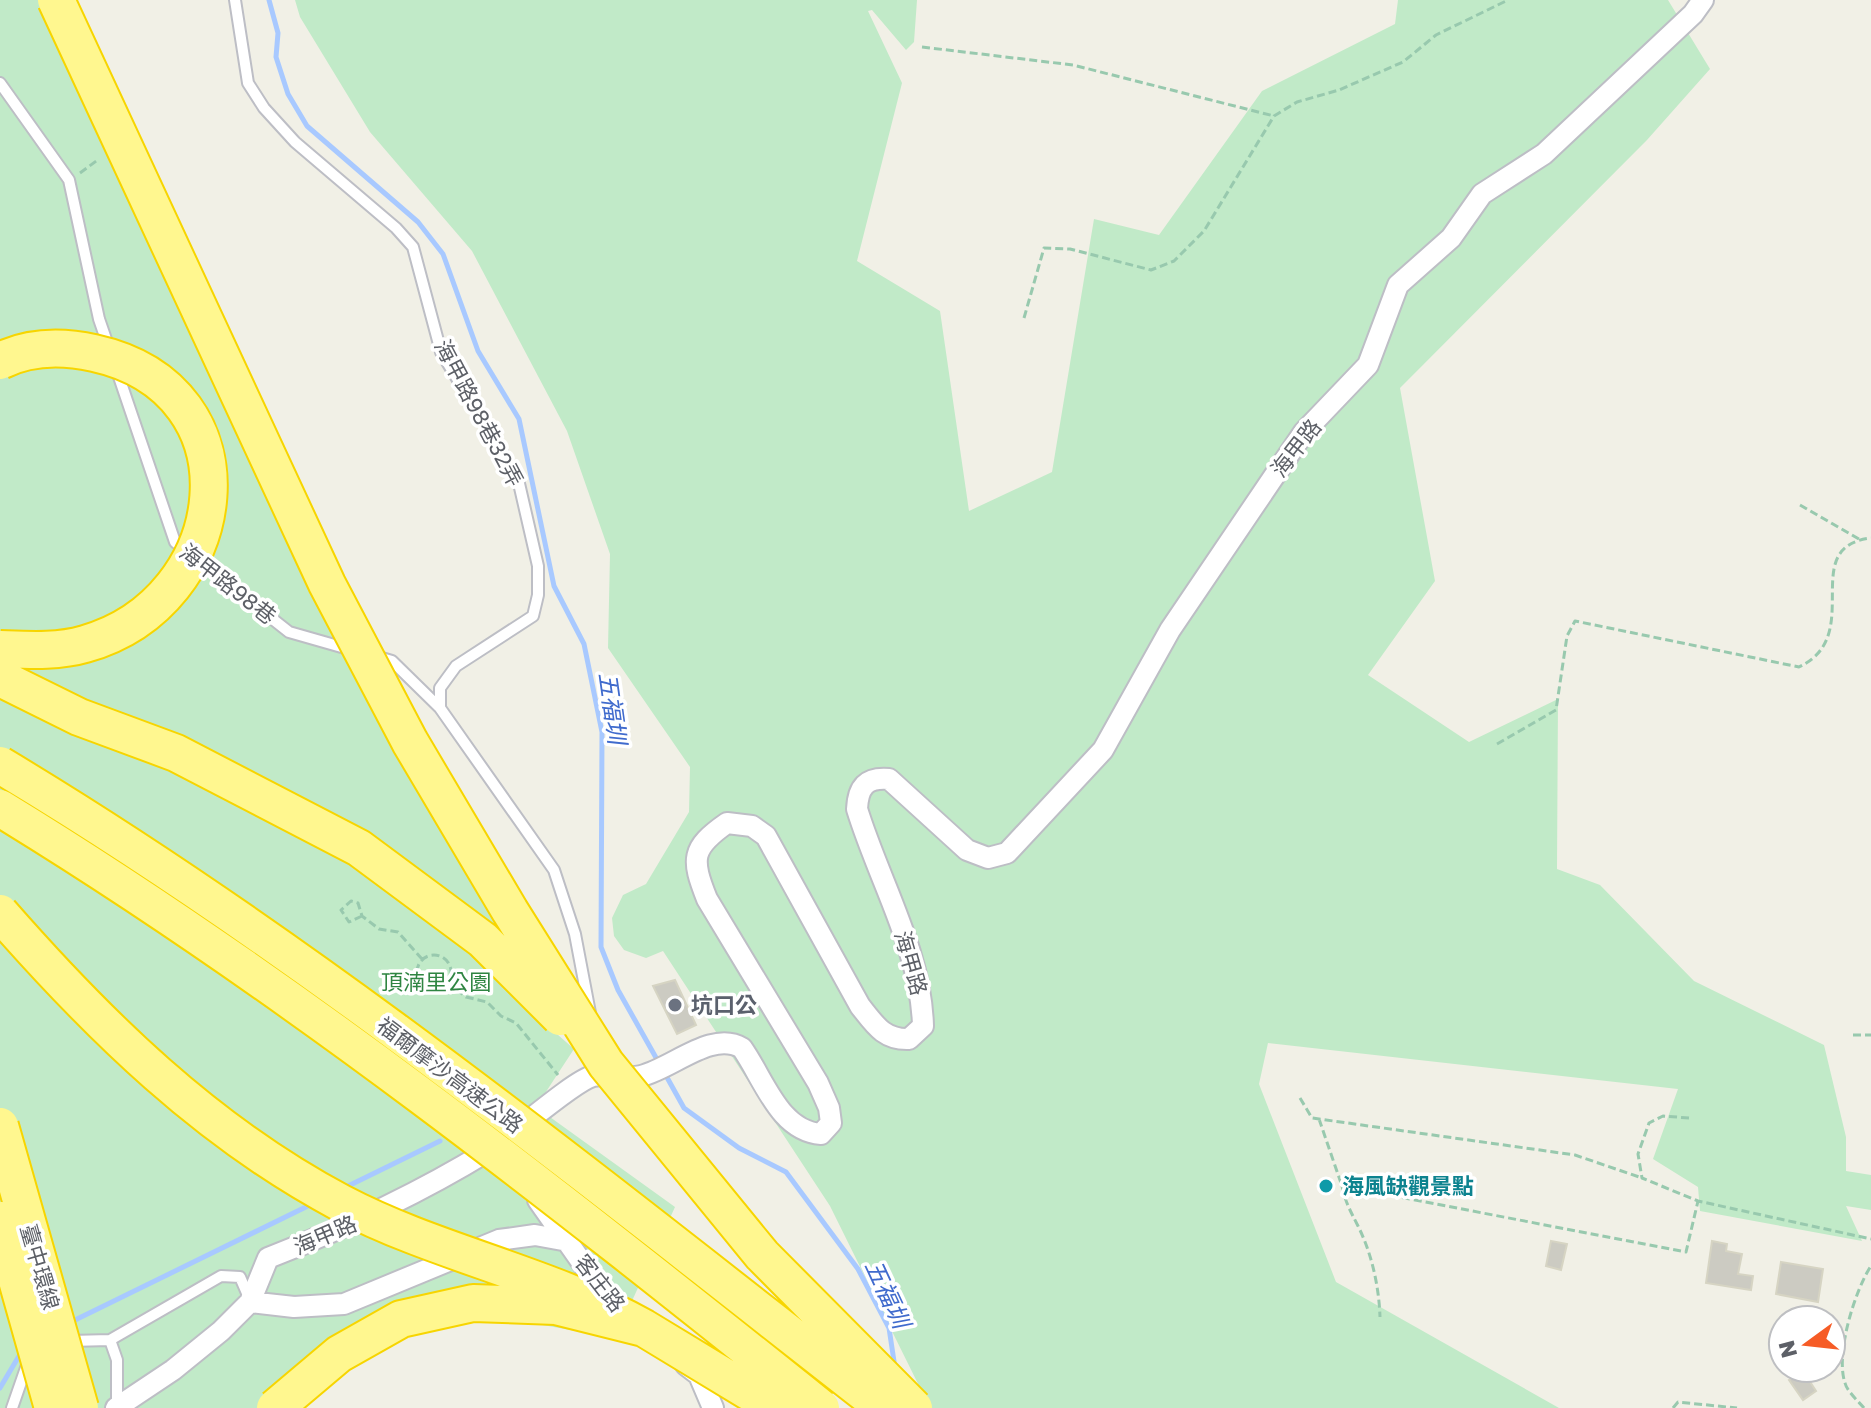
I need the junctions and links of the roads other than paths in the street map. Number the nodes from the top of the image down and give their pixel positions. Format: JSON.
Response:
{"nodes":[{"id":1,"x":56,"y":0,"type":"edge"},
{"id":2,"x":235,"y":0,"type":"edge"},
{"id":3,"x":1703,"y":0,"type":"edge"},
{"id":4,"x":0,"y":83,"type":"edge"},
{"id":5,"x":0,"y":361,"type":"edge"},
{"id":6,"x":0,"y":649,"type":"edge"},
{"id":7,"x":0,"y":678,"type":"edge"},
{"id":8,"x":440,"y":708,"type":"junction"},
{"id":9,"x":0,"y":765,"type":"edge"},
{"id":10,"x":0,"y":808,"type":"edge"},
{"id":11,"x":0,"y":913,"type":"edge"},
{"id":12,"x":599,"y":1070,"type":"junction"},
{"id":13,"x":0,"y":1126,"type":"edge"},
{"id":14,"x":491,"y":1150,"type":"junction"},
{"id":15,"x":0,"y":1220,"type":"edge"},
{"id":16,"x":568,"y":1241,"type":"junction"},
{"id":17,"x":250,"y":1302,"type":"junction"},
{"id":18,"x":644,"y":1328,"type":"junction"},
{"id":19,"x":110,"y":1340,"type":"junction"},
{"id":20,"x":116,"y":1407,"type":"edge"},
{"id":21,"x":12,"y":1408,"type":"edge"},
{"id":22,"x":53,"y":1408,"type":"edge"},
{"id":23,"x":80,"y":1408,"type":"edge"},
{"id":24,"x":275,"y":1408,"type":"edge"},
{"id":25,"x":713,"y":1408,"type":"edge"},
{"id":26,"x":776,"y":1408,"type":"edge"},
{"id":27,"x":821,"y":1408,"type":"edge"},
{"id":28,"x":884,"y":1408,"type":"edge"},
{"id":29,"x":914,"y":1408,"type":"edge"}],
"edges":[{"from":1,"to":12,"type":"highway","bridge":true},
{"from":2,"to":8,"type":"lane","name":"海甲路98巷32弄"},
{"from":3,"to":12,"type":"street","name":"海甲路"},
{"from":4,"to":8,"type":"lane","name":"海甲路98巷"},
{"from":5,"to":6,"type":"highway","bridge":true},
{"from":7,"to":12,"type":"highway","bridge":true},
{"from":8,"to":12,"type":"lane","name":"海甲路98巷"},
{"from":9,"to":28,"type":"highway","name":"福爾摩沙高速公路","bridge":true},
{"from":10,"to":27,"type":"highway","name":"福爾摩沙高速公路","bridge":true},
{"from":11,"to":18,"type":"highway","bridge":true},
{"from":12,"to":14,"type":"street","name":"海甲路"},
{"from":12,"to":29,"type":"highway","bridge":true},
{"from":13,"to":23,"type":"highway","name":"臺中環線","bridge":true},
{"from":14,"to":16,"type":"street","name":"客庄路"},
{"from":14,"to":17,"type":"street","name":"海甲路"},
{"from":15,"to":22,"type":"highway","name":"臺中環線","bridge":true},
{"from":16,"to":17,"type":"street"},
{"from":16,"to":25,"type":"street","name":"客庄路"},
{"from":17,"to":19,"type":"lane"},
{"from":17,"to":20,"type":"street","name":"海甲路"},
{"from":18,"to":24,"type":"highway","bridge":true},
{"from":18,"to":26,"type":"highway","bridge":true},
{"from":19,"to":20,"type":"lane"},
{"from":19,"to":21,"type":"lane"}]}
